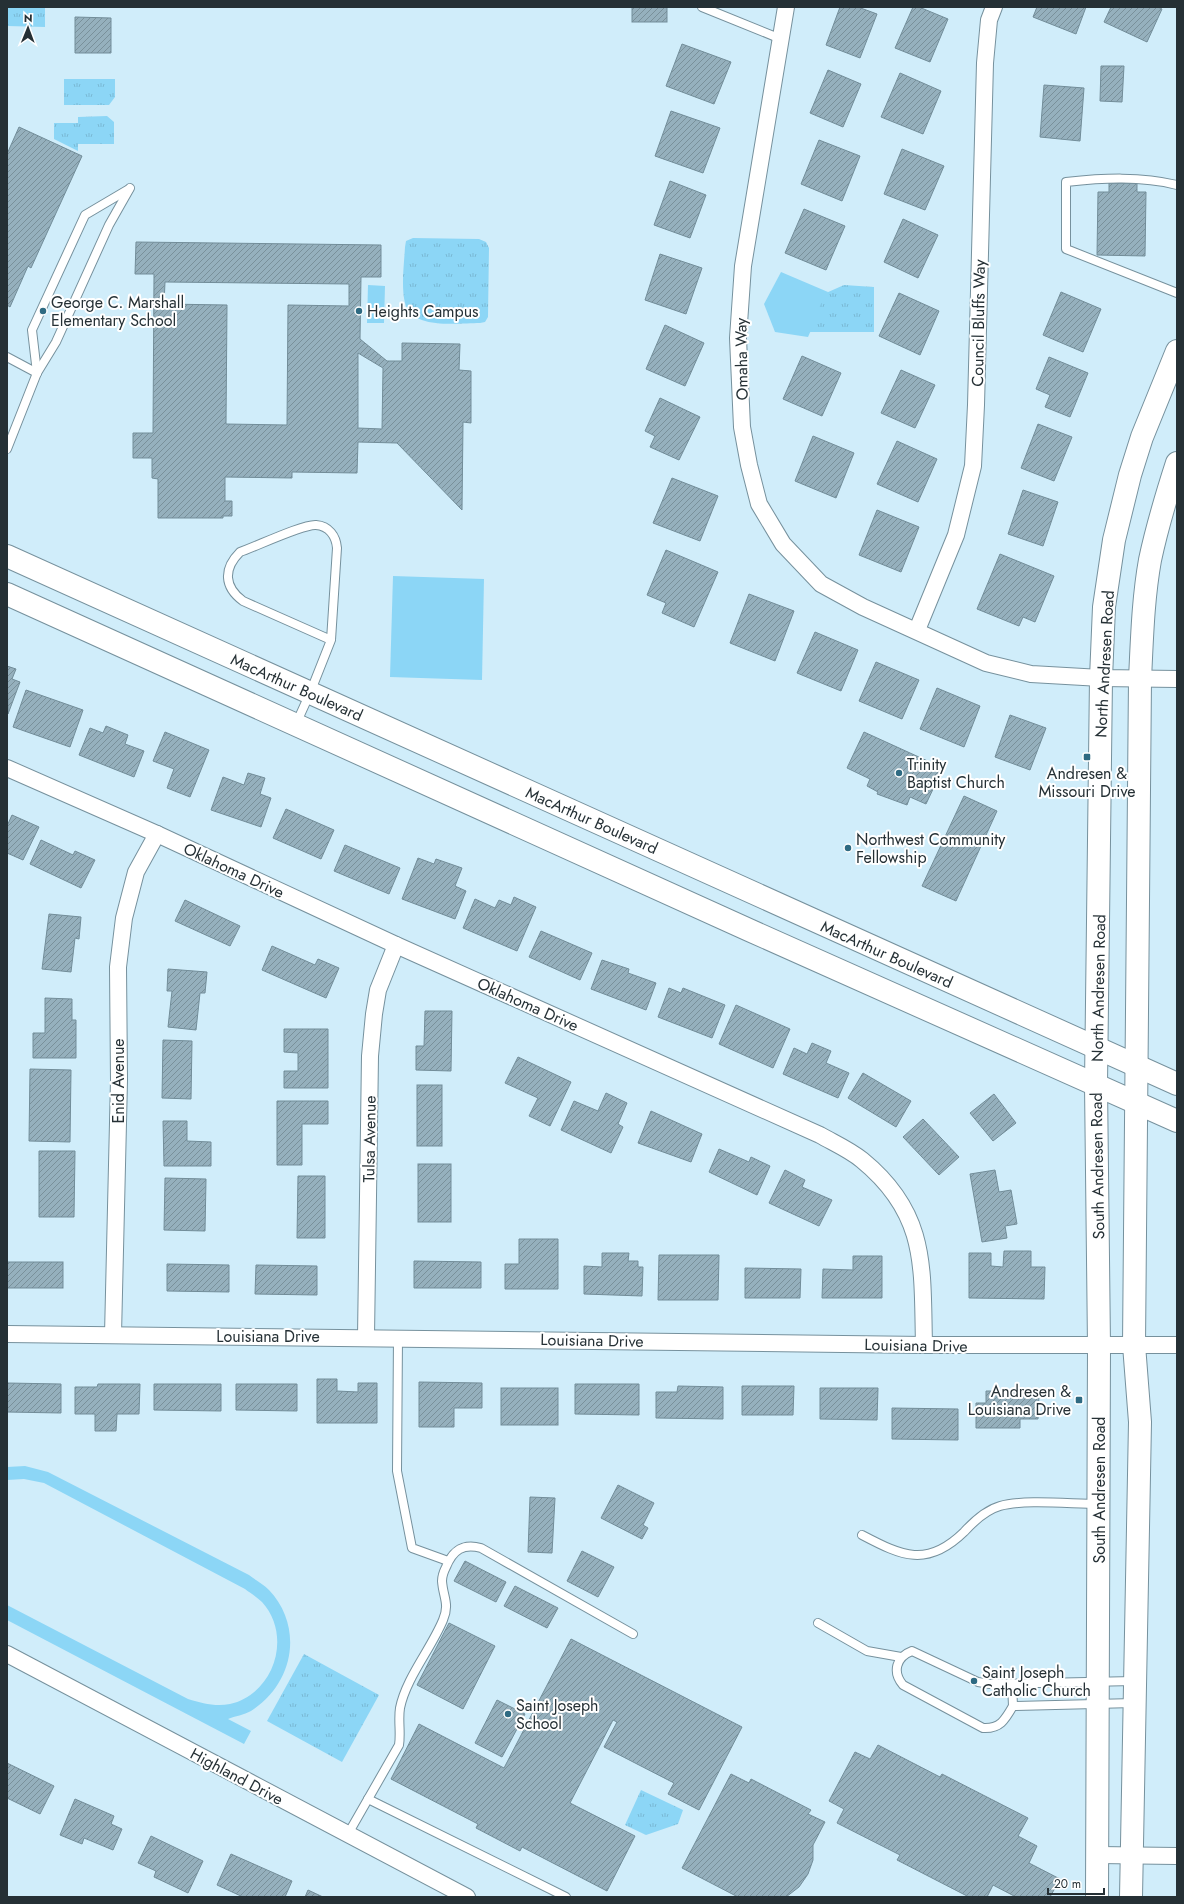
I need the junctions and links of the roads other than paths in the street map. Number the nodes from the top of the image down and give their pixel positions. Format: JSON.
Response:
{"nodes":[{"id":1,"x":702,"y":7,"type":"edge"},
{"id":2,"x":786,"y":7,"type":"edge"},
{"id":3,"x":994,"y":7,"type":"edge"},
{"id":4,"x":781,"y":39,"type":"junction"},
{"id":5,"x":1177,"y":185,"type":"edge"},
{"id":6,"x":1177,"y":293,"type":"edge"},
{"id":7,"x":1177,"y":352,"type":"edge"},
{"id":8,"x":7,"y":357,"type":"edge"},
{"id":9,"x":38,"y":373,"type":"junction"},
{"id":10,"x":7,"y":449,"type":"edge"},
{"id":11,"x":1177,"y":462,"type":"edge"},
{"id":12,"x":7,"y":556,"type":"edge"},
{"id":13,"x":7,"y":594,"type":"edge"},
{"id":14,"x":917,"y":630,"type":"junction"},
{"id":15,"x":331,"y":640,"type":"junction"},
{"id":16,"x":1101,"y":678,"type":"junction"},
{"id":17,"x":1140,"y":679,"type":"junction"},
{"id":18,"x":1177,"y":679,"type":"edge"},
{"id":19,"x":310,"y":693,"type":"junction"},
{"id":20,"x":296,"y":725,"type":"junction"},
{"id":21,"x":7,"y":768,"type":"edge"},
{"id":22,"x":157,"y":834,"type":"junction"},
{"id":23,"x":396,"y":945,"type":"junction"},
{"id":24,"x":1097,"y":1048,"type":"junction"},
{"id":25,"x":1136,"y":1066,"type":"junction"},
{"id":26,"x":1096,"y":1084,"type":"junction"},
{"id":27,"x":1177,"y":1084,"type":"edge"},
{"id":28,"x":1135,"y":1102,"type":"junction"},
{"id":29,"x":1177,"y":1121,"type":"edge"},
{"id":30,"x":7,"y":1334,"type":"edge"},
{"id":31,"x":113,"y":1335,"type":"junction"},
{"id":32,"x":366,"y":1337,"type":"junction"},
{"id":33,"x":398,"y":1337,"type":"junction"},
{"id":34,"x":924,"y":1345,"type":"junction"},
{"id":35,"x":1134,"y":1345,"type":"junction"},
{"id":36,"x":1177,"y":1345,"type":"edge"},
{"id":37,"x":1099,"y":1346,"type":"junction"},
{"id":38,"x":1098,"y":1504,"type":"junction"},
{"id":39,"x":862,"y":1534,"type":"dead end"},
{"id":40,"x":448,"y":1561,"type":"junction"},
{"id":41,"x":818,"y":1623,"type":"dead end"},
{"id":42,"x":633,"y":1634,"type":"dead end"},
{"id":43,"x":7,"y":1654,"type":"edge"},
{"id":44,"x":901,"y":1657,"type":"junction"},
{"id":45,"x":1135,"y":1681,"type":"junction"},
{"id":46,"x":1098,"y":1682,"type":"junction"},
{"id":47,"x":1012,"y":1684,"type":"junction"},
{"id":48,"x":1135,"y":1703,"type":"junction"},
{"id":49,"x":1098,"y":1704,"type":"junction"},
{"id":50,"x":1013,"y":1706,"type":"junction"},
{"id":51,"x":368,"y":1799,"type":"junction"},
{"id":52,"x":348,"y":1834,"type":"junction"},
{"id":53,"x":1098,"y":1855,"type":"junction"},
{"id":54,"x":1132,"y":1856,"type":"junction"},
{"id":55,"x":1177,"y":1856,"type":"edge"},
{"id":56,"x":467,"y":1897,"type":"edge"},
{"id":57,"x":566,"y":1897,"type":"edge"},
{"id":58,"x":1097,"y":1897,"type":"edge"},
{"id":59,"x":1131,"y":1897,"type":"edge"}],
"edges":[{"from":1,"to":4,"type":"lane"},
{"from":2,"to":4,"type":"street","name":"Omaha Way"},
{"from":3,"to":14,"type":"street","name":"Council Bluffs Way"},
{"from":4,"to":14,"type":"street","name":"Omaha Way"},
{"from":5,"to":6,"type":"lane"},
{"from":7,"to":16,"type":"street","name":"North Andresen Road"},
{"from":8,"to":9,"type":"lane"},
{"from":9,"to":9,"type":"lane"},
{"from":9,"to":10,"type":"lane"},
{"from":11,"to":17,"type":"street"},
{"from":12,"to":19,"type":"street","name":"MacArthur Boulevard"},
{"from":13,"to":20,"type":"street"},
{"from":14,"to":16,"type":"street","name":"Omaha Way"},
{"from":15,"to":15,"type":"lane"},
{"from":15,"to":19,"type":"lane"},
{"from":16,"to":17,"type":"street","name":"Omaha Way"},
{"from":16,"to":24,"type":"street","name":"North Andresen Road"},
{"from":17,"to":18,"type":"street","name":"Omaha Way"},
{"from":17,"to":25,"type":"street"},
{"from":19,"to":20,"type":"lane"},
{"from":19,"to":24,"type":"street","name":"MacArthur Boulevard"},
{"from":20,"to":26,"type":"street"},
{"from":21,"to":22,"type":"street","name":"Oklahoma Drive"},
{"from":22,"to":23,"type":"street","name":"Oklahoma Drive"},
{"from":22,"to":31,"type":"street","name":"Enid Avenue"},
{"from":23,"to":32,"type":"street","name":"Tulsa Avenue"},
{"from":23,"to":34,"type":"street","name":"Oklahoma Drive"},
{"from":24,"to":25,"type":"street","name":"MacArthur Boulevard"},
{"from":24,"to":26,"type":"street","name":"North Andresen Road"},
{"from":25,"to":27,"type":"street","name":"MacArthur Boulevard"},
{"from":25,"to":28,"type":"street"},
{"from":26,"to":28,"type":"street"},
{"from":26,"to":37,"type":"street","name":"South Andresen Road"},
{"from":28,"to":29,"type":"street"},
{"from":28,"to":35,"type":"street"},
{"from":30,"to":31,"type":"street","name":"Louisiana Drive"},
{"from":31,"to":32,"type":"street","name":"Louisiana Drive"},
{"from":32,"to":33,"type":"street","name":"Louisiana Drive"},
{"from":33,"to":34,"type":"street","name":"Louisiana Drive"},
{"from":33,"to":40,"type":"lane"},
{"from":34,"to":37,"type":"street","name":"Louisiana Drive"},
{"from":35,"to":36,"type":"street","name":"Louisiana Drive"},
{"from":35,"to":37,"type":"street","name":"Louisiana Drive"},
{"from":35,"to":45,"type":"street"},
{"from":37,"to":38,"type":"street","name":"South Andresen Road"},
{"from":38,"to":39,"type":"lane"},
{"from":38,"to":46,"type":"street","name":"South Andresen Road"},
{"from":40,"to":42,"type":"lane"},
{"from":40,"to":51,"type":"lane"},
{"from":41,"to":44,"type":"lane"},
{"from":43,"to":52,"type":"street","name":"Highland Drive"},
{"from":44,"to":47,"type":"lane"},
{"from":44,"to":50,"type":"lane"},
{"from":45,"to":46,"type":"lane"},
{"from":45,"to":48,"type":"street"},
{"from":46,"to":47,"type":"lane"},
{"from":46,"to":49,"type":"street","name":"South Andresen Road"},
{"from":47,"to":50,"type":"lane"},
{"from":48,"to":49,"type":"lane"},
{"from":48,"to":54,"type":"street"},
{"from":49,"to":50,"type":"lane"},
{"from":49,"to":53,"type":"street","name":"South Andresen Road"},
{"from":51,"to":52,"type":"lane"},
{"from":51,"to":57,"type":"lane"},
{"from":52,"to":56,"type":"street","name":"Highland Drive"},
{"from":53,"to":54,"type":"street"},
{"from":53,"to":58,"type":"street","name":"South Andresen Road"},
{"from":54,"to":55,"type":"street"},
{"from":54,"to":59,"type":"street"}]}
